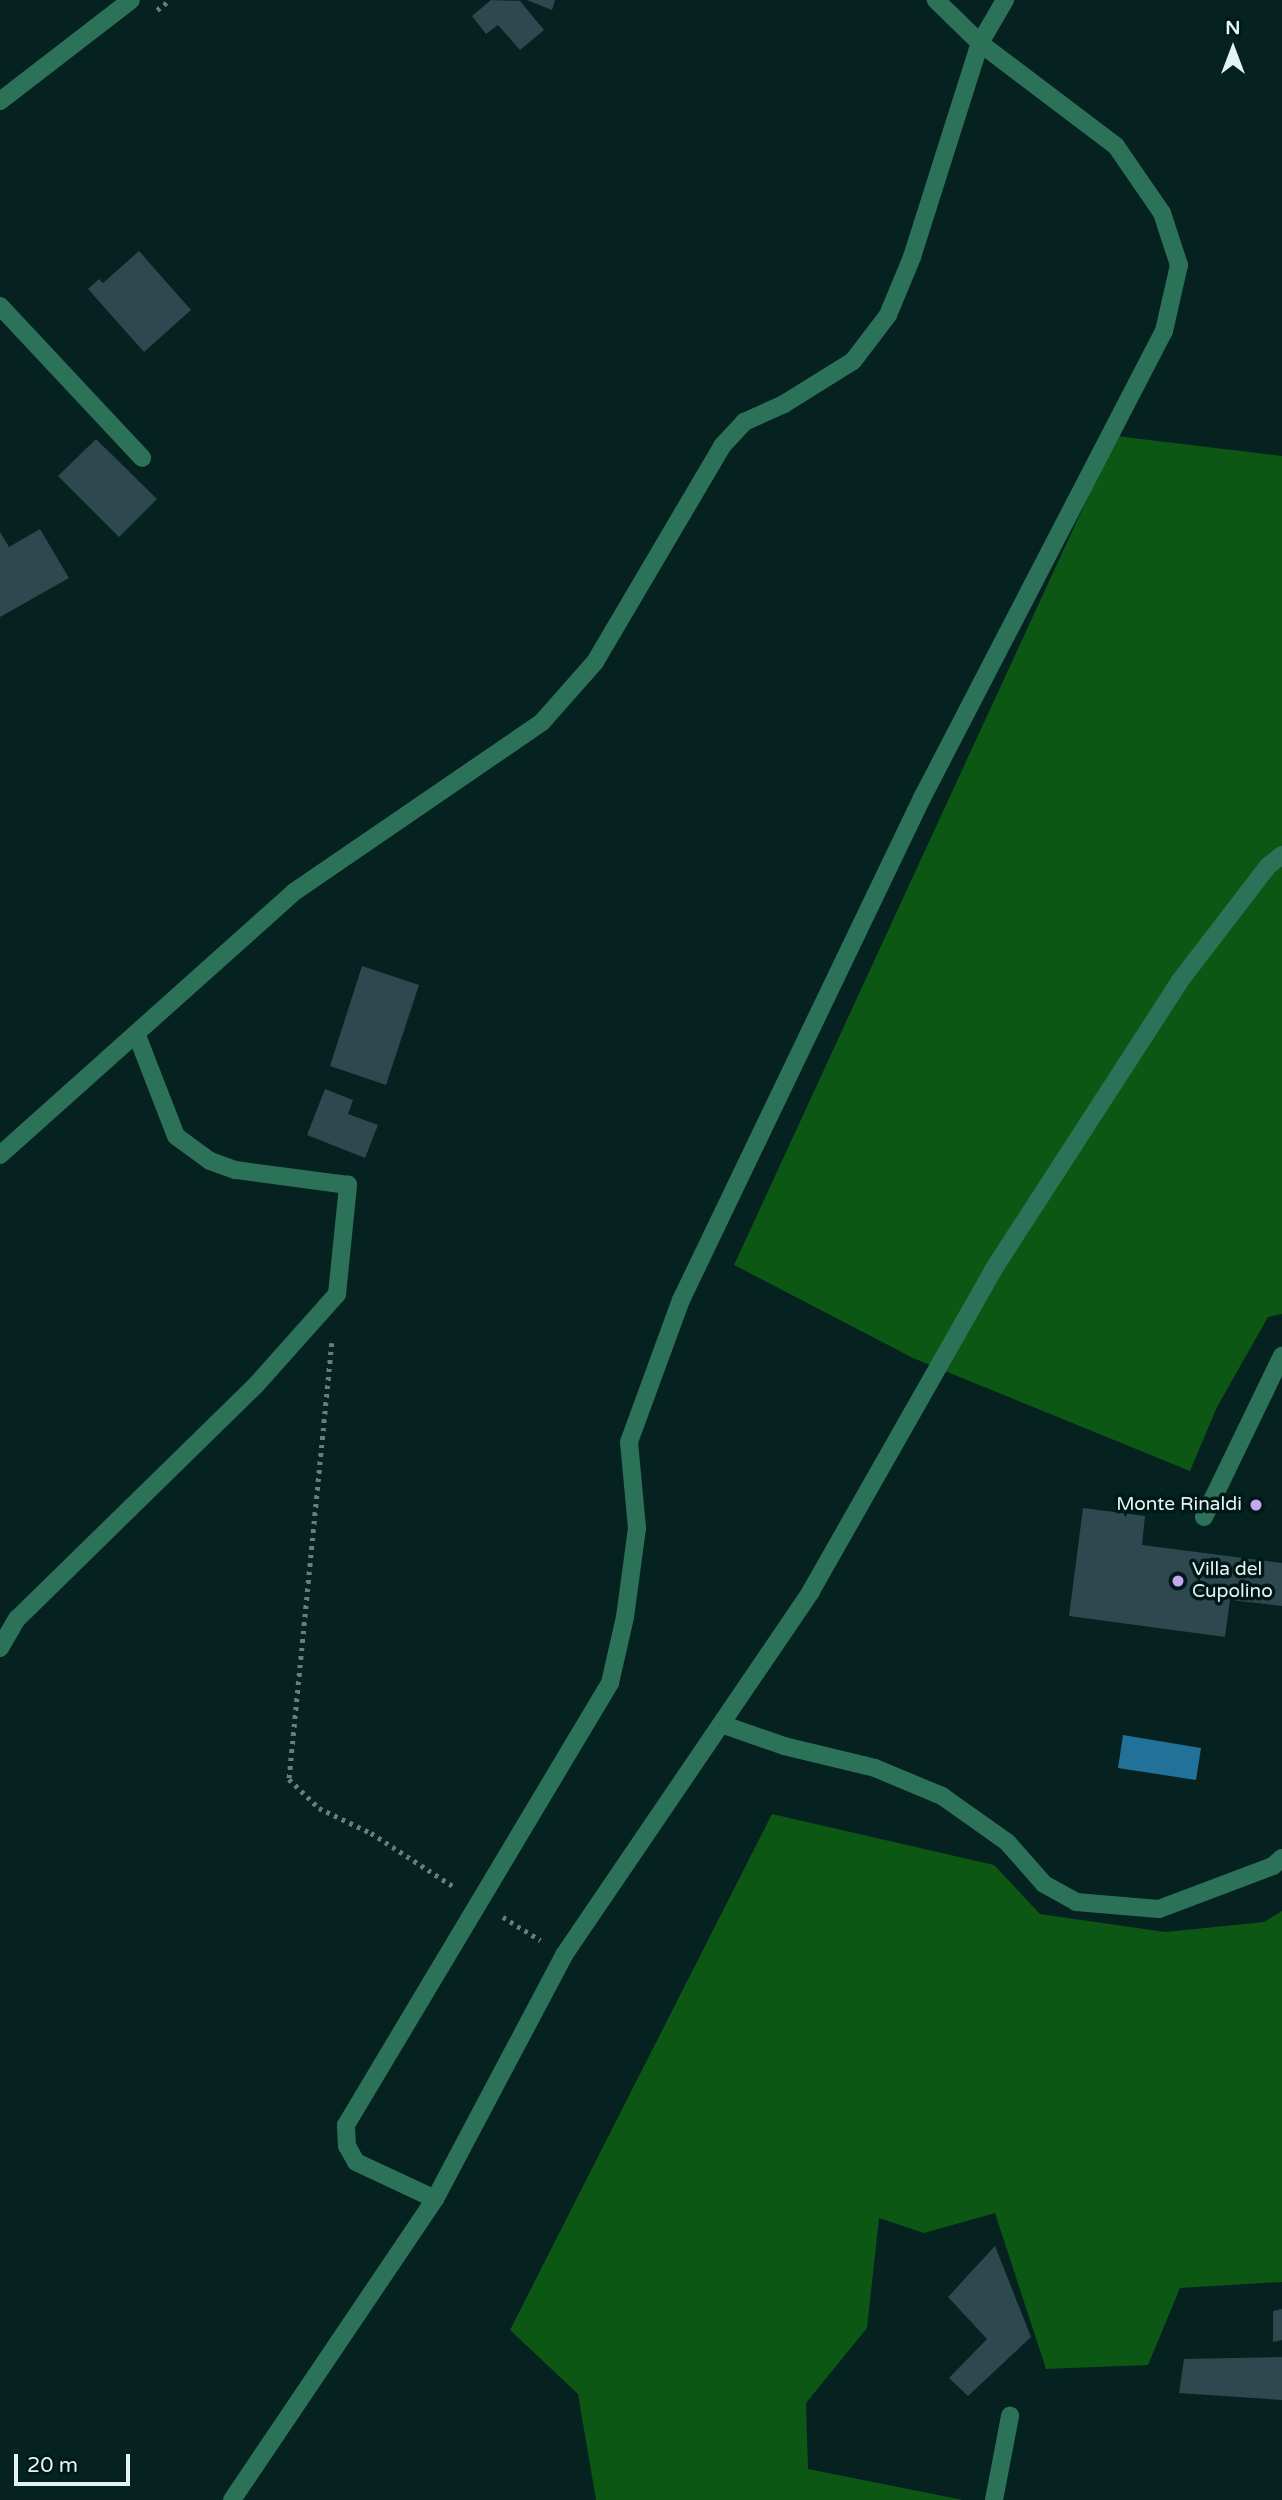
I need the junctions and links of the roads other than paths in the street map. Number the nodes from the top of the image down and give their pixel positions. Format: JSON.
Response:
{"nodes":[{"id":1,"x":131,"y":0,"type":"edge"},
{"id":2,"x":936,"y":0,"type":"edge"},
{"id":3,"x":1005,"y":0,"type":"edge"},
{"id":4,"x":980,"y":43,"type":"junction"},
{"id":5,"x":0,"y":101,"type":"edge"},
{"id":6,"x":0,"y":306,"type":"edge"},
{"id":7,"x":142,"y":458,"type":"dead end"},
{"id":8,"x":1282,"y":855,"type":"edge"},
{"id":9,"x":136,"y":1033,"type":"junction"},
{"id":10,"x":0,"y":1155,"type":"edge"},
{"id":11,"x":1282,"y":1356,"type":"edge"},
{"id":12,"x":1204,"y":1517,"type":"dead end"},
{"id":13,"x":0,"y":1648,"type":"edge"},
{"id":14,"x":721,"y":1724,"type":"junction"},
{"id":15,"x":1282,"y":1858,"type":"edge"},
{"id":16,"x":435,"y":2199,"type":"junction"},
{"id":17,"x":1010,"y":2416,"type":"dead end"},
{"id":18,"x":232,"y":2500,"type":"edge"},
{"id":19,"x":993,"y":2500,"type":"edge"}],
"edges":[{"from":1,"to":5,"type":"street"},
{"from":2,"to":4,"type":"street"},
{"from":3,"to":4,"type":"street"},
{"from":4,"to":9,"type":"street"},
{"from":4,"to":16,"type":"street"},
{"from":6,"to":7,"type":"street"},
{"from":8,"to":14,"type":"street"},
{"from":9,"to":10,"type":"street"},
{"from":9,"to":13,"type":"street"},
{"from":11,"to":12,"type":"street"},
{"from":14,"to":15,"type":"street"},
{"from":14,"to":16,"type":"street"},
{"from":16,"to":18,"type":"street"},
{"from":17,"to":19,"type":"street"}]}
